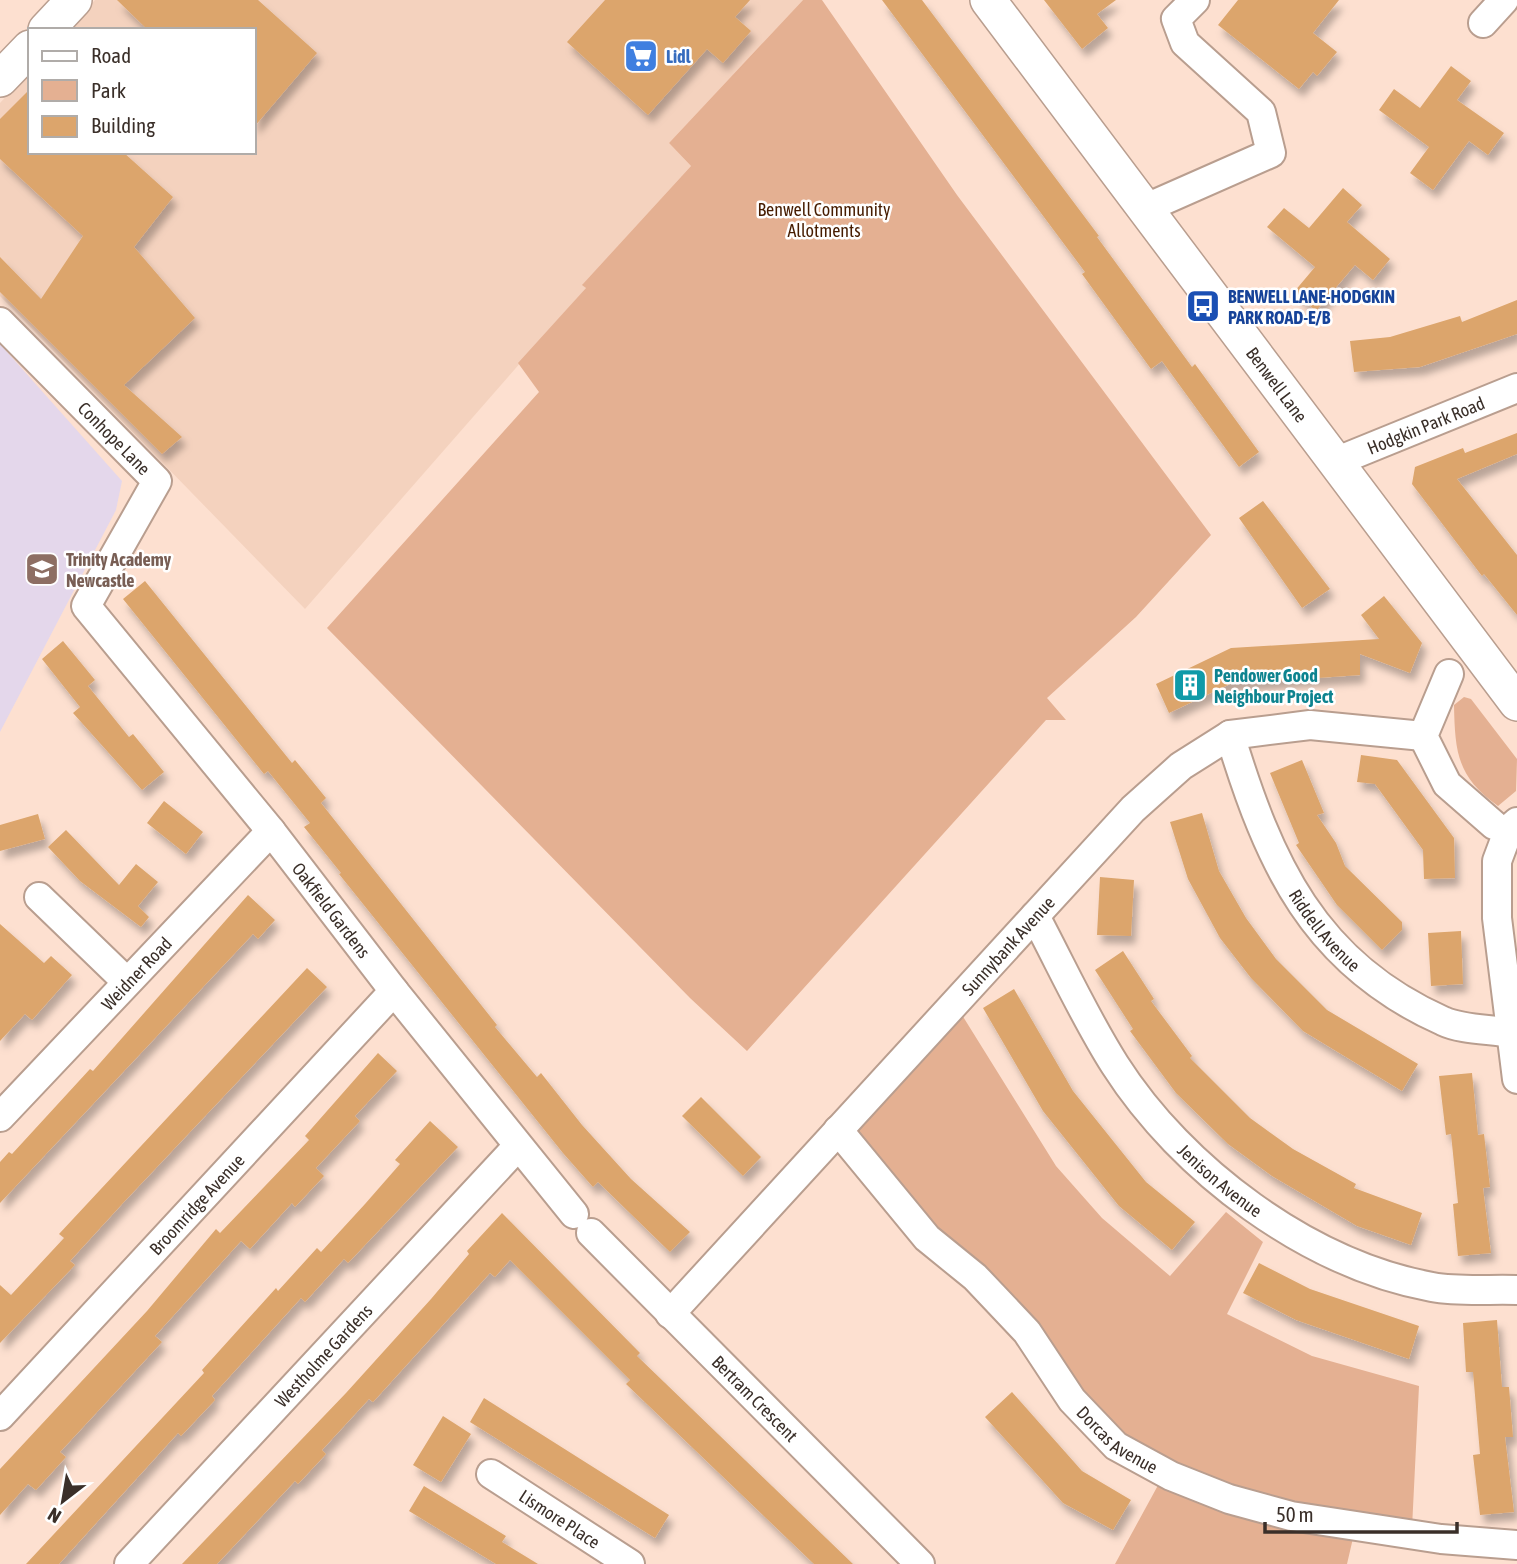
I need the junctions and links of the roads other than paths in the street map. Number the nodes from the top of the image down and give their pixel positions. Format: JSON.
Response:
{"nodes":[{"id":1,"x":74,"y":0,"type":"edge"},
{"id":2,"x":1195,"y":0,"type":"edge"},
{"id":3,"x":1504,"y":0,"type":"edge"},
{"id":4,"x":991,"y":1,"type":"edge"},
{"id":5,"x":1483,"y":23,"type":"dead end"},
{"id":6,"x":48,"y":28,"type":"edge"},
{"id":7,"x":28,"y":50,"type":"edge"},
{"id":8,"x":0,"y":79,"type":"edge"},
{"id":9,"x":1144,"y":209,"type":"junction"},
{"id":10,"x":0,"y":322,"type":"edge"},
{"id":11,"x":1517,"y":388,"type":"edge"},
{"id":12,"x":1335,"y":462,"type":"junction"},
{"id":13,"x":86,"y":606,"type":"joint"},
{"id":14,"x":1449,"y":674,"type":"dead end"},
{"id":15,"x":1517,"y":703,"type":"edge"},
{"id":16,"x":1230,"y":735,"type":"junction"},
{"id":17,"x":1423,"y":736,"type":"junction"},
{"id":18,"x":1506,"y":823,"type":"edge"},
{"id":19,"x":271,"y":831,"type":"junction"},
{"id":20,"x":39,"y":897,"type":"dead end"},
{"id":21,"x":1035,"y":916,"type":"junction"},
{"id":22,"x":126,"y":981,"type":"junction"},
{"id":23,"x":394,"y":991,"type":"junction"},
{"id":24,"x":1511,"y":1033,"type":"junction"},
{"id":25,"x":1517,"y":1079,"type":"edge"},
{"id":26,"x":0,"y":1117,"type":"edge"},
{"id":27,"x":838,"y":1130,"type":"junction"},
{"id":28,"x":518,"y":1146,"type":"junction"},
{"id":29,"x":583,"y":1223,"type":"joint"},
{"id":30,"x":1517,"y":1290,"type":"edge"},
{"id":31,"x":670,"y":1314,"type":"junction"},
{"id":32,"x":0,"y":1416,"type":"edge"},
{"id":33,"x":491,"y":1474,"type":"dead end"},
{"id":34,"x":1517,"y":1545,"type":"edge"},
{"id":35,"x":129,"y":1564,"type":"edge"},
{"id":36,"x":630,"y":1564,"type":"edge"},
{"id":37,"x":919,"y":1564,"type":"edge"}],
"edges":[{"from":1,"to":6,"type":"main road"},
{"from":2,"to":9,"type":"street"},
{"from":3,"to":5,"type":"street"},
{"from":4,"to":9,"type":"main road","name":"Benwell Lane"},
{"from":7,"to":8,"type":"main road"},
{"from":9,"to":12,"type":"main road","name":"Benwell Lane"},
{"from":10,"to":13,"type":"street","name":"Conhope Lane"},
{"from":11,"to":12,"type":"street","name":"Hodgkin Park Road"},
{"from":12,"to":15,"type":"main road","name":"Benwell Lane"},
{"from":13,"to":19,"type":"street","name":"Oakfield Gardens"},
{"from":14,"to":17,"type":"street"},
{"from":16,"to":17,"type":"street","name":"Sunnybank Avenue"},
{"from":16,"to":21,"type":"street","name":"Sunnybank Avenue"},
{"from":16,"to":24,"type":"street","name":"Riddell Avenue"},
{"from":17,"to":18,"type":"street"},
{"from":18,"to":24,"type":"street"},
{"from":19,"to":22,"type":"street","name":"Weidner Road"},
{"from":19,"to":23,"type":"street","name":"Oakfield Gardens"},
{"from":20,"to":22,"type":"street"},
{"from":21,"to":27,"type":"street","name":"Sunnybank Avenue"},
{"from":21,"to":30,"type":"street","name":"Jenison Avenue"},
{"from":22,"to":26,"type":"street","name":"Weidner Road"},
{"from":23,"to":28,"type":"street","name":"Oakfield Gardens"},
{"from":23,"to":32,"type":"street","name":"Broomridge Avenue"},
{"from":24,"to":25,"type":"street"},
{"from":27,"to":31,"type":"street","name":"Sunnybank Avenue"},
{"from":27,"to":34,"type":"street","name":"Dorcas Avenue"},
{"from":28,"to":29,"type":"street","name":"Oakfield Gardens"},
{"from":28,"to":35,"type":"street","name":"Westholme Gardens"},
{"from":29,"to":31,"type":"street","name":"Bertram Crescent"},
{"from":31,"to":37,"type":"street","name":"Bertram Crescent"},
{"from":33,"to":36,"type":"street","name":"Lismore Place"}]}
